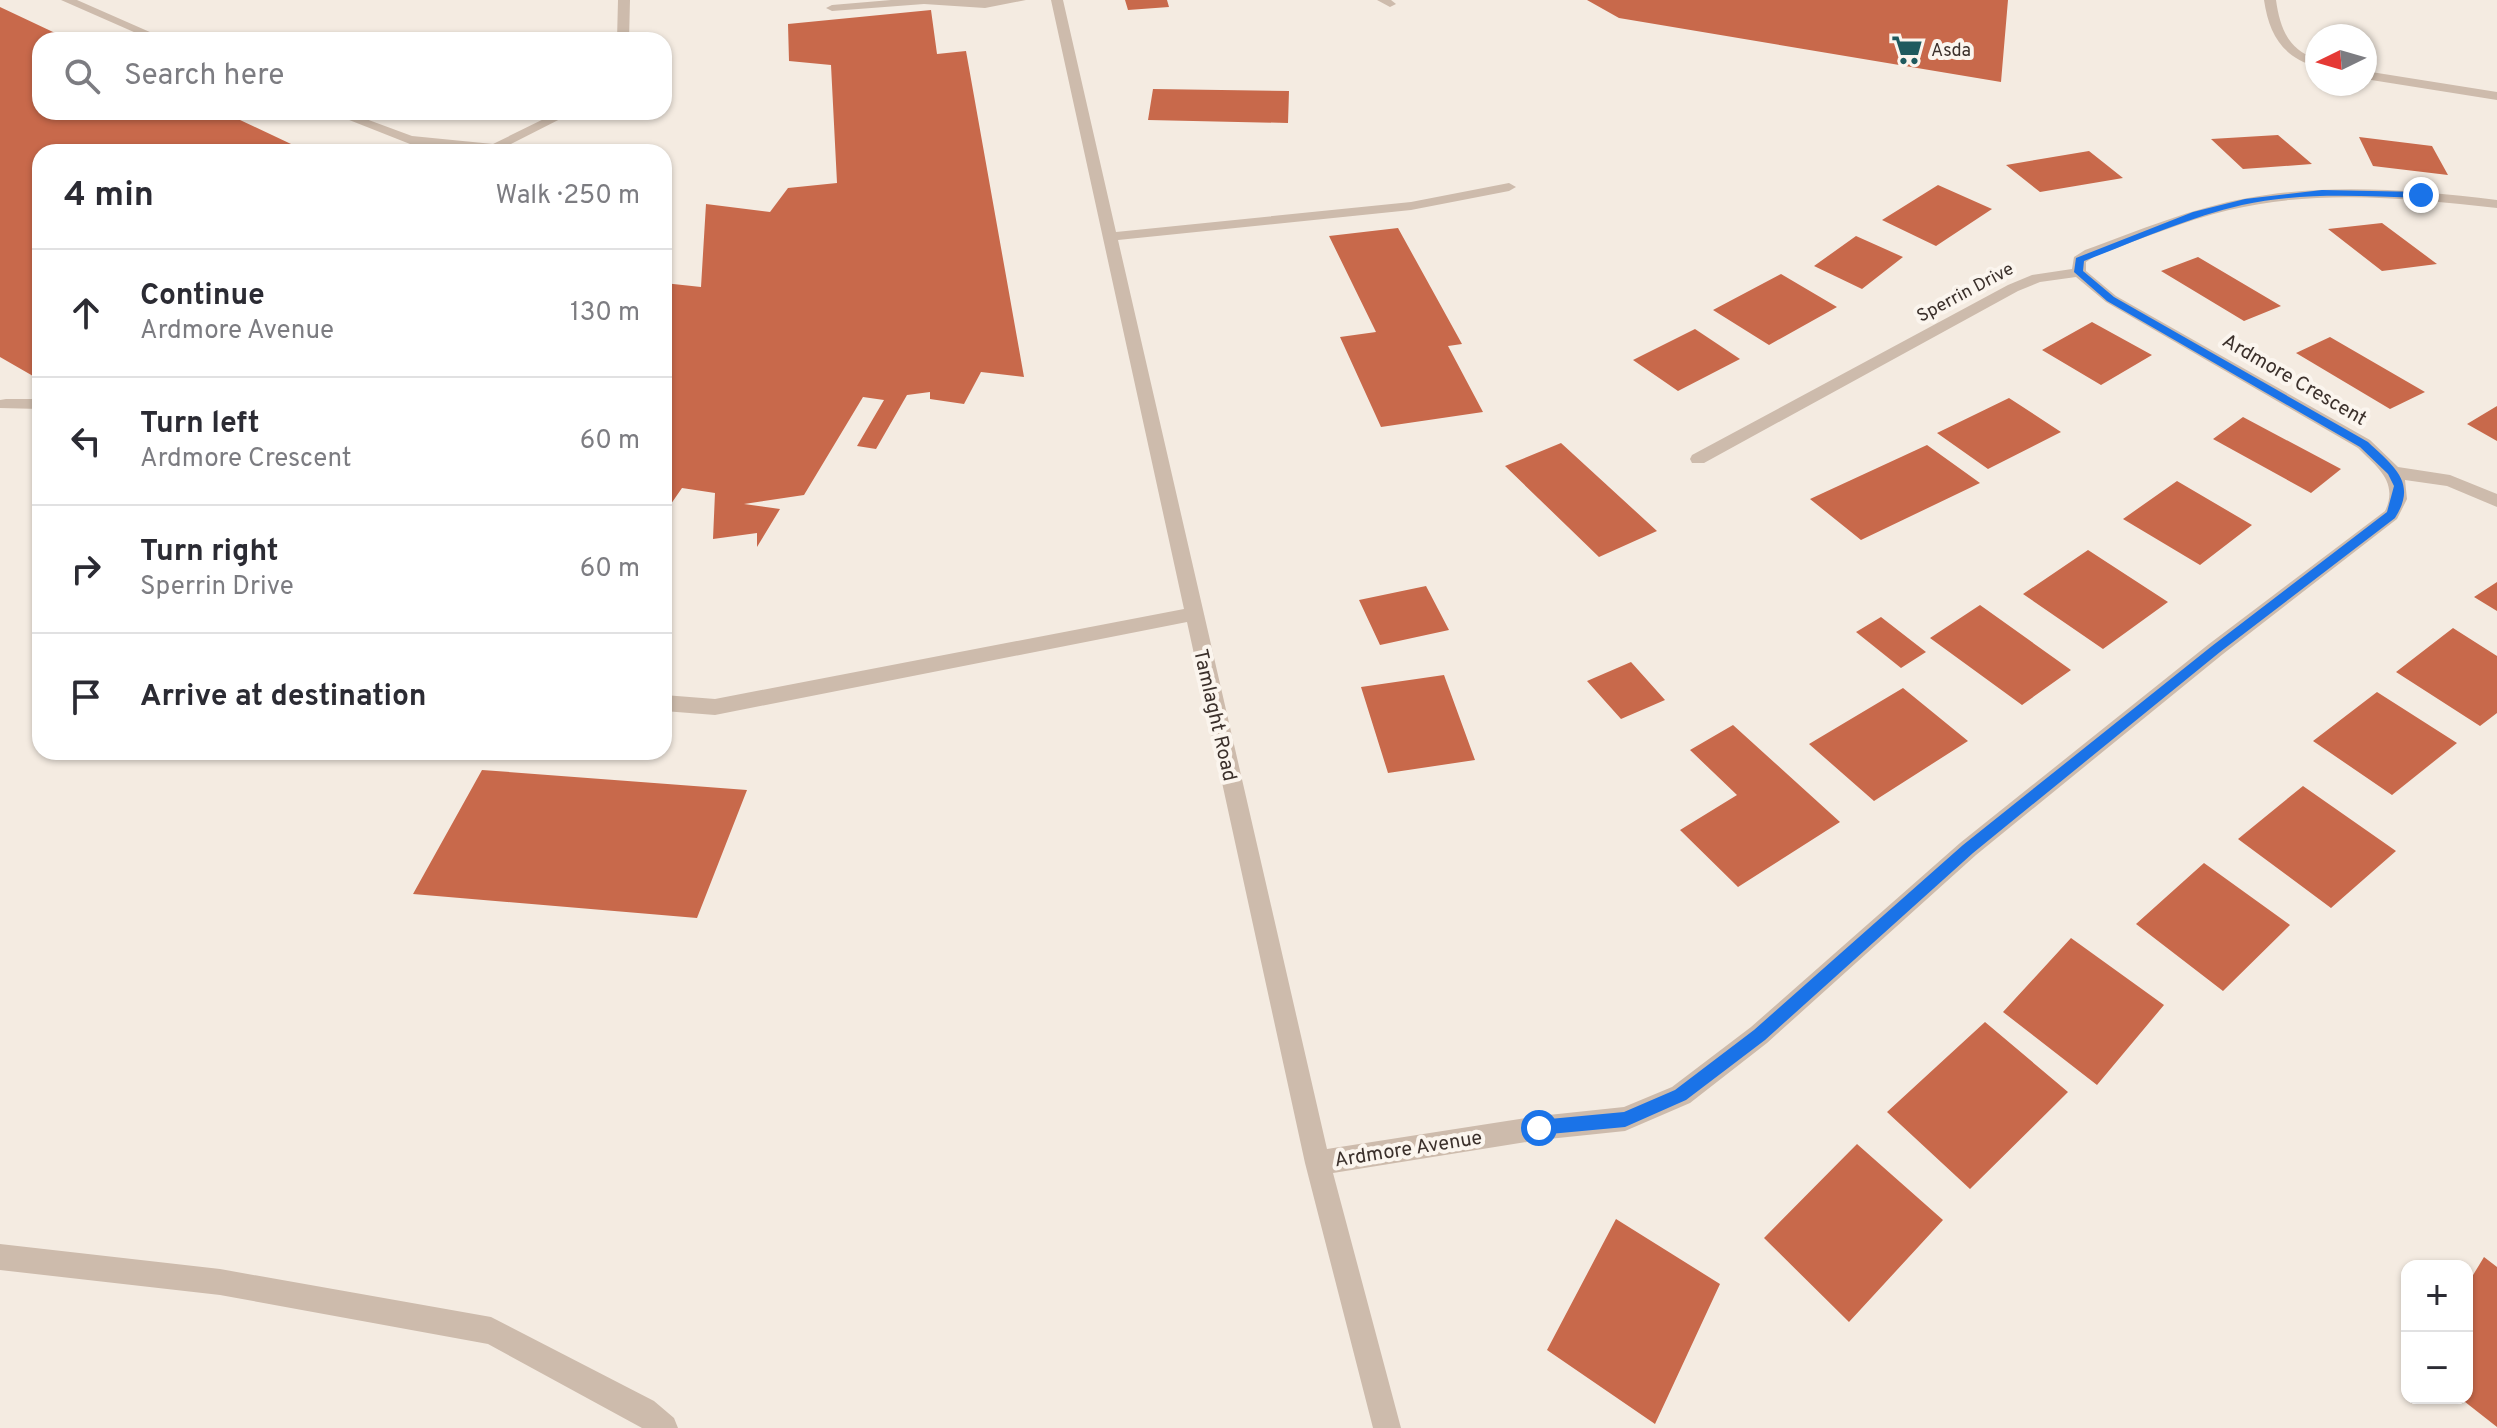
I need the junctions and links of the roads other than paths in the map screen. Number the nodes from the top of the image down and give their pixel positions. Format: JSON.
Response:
{"nodes":[{"id":1,"x":67,"y":0,"type":"edge"},
{"id":2,"x":624,"y":0,"type":"edge"},
{"id":3,"x":1020,"y":0,"type":"edge"},
{"id":4,"x":1057,"y":0,"type":"edge"},
{"id":5,"x":2270,"y":0,"type":"edge"},
{"id":6,"x":832,"y":8,"type":"dead end"},
{"id":7,"x":143,"y":32,"type":"edge"},
{"id":8,"x":623,"y":32,"type":"edge"},
{"id":9,"x":2305,"y":60,"type":"edge"},
{"id":10,"x":2377,"y":77,"type":"edge"},
{"id":11,"x":2497,"y":96,"type":"edge"},
{"id":12,"x":356,"y":120,"type":"edge"},
{"id":13,"x":552,"y":120,"type":"edge"},
{"id":14,"x":443,"y":144,"type":"edge"},
{"id":15,"x":504,"y":144,"type":"edge"},
{"id":16,"x":1509,"y":187,"type":"dead end"},
{"id":17,"x":2497,"y":204,"type":"edge"},
{"id":18,"x":1110,"y":237,"type":"junction"},
{"id":19,"x":2079,"y":272,"type":"junction"},
{"id":20,"x":6,"y":404,"type":"dead end"},
{"id":21,"x":32,"y":404,"type":"edge"},
{"id":22,"x":1698,"y":459,"type":"dead end"},
{"id":23,"x":2393,"y":472,"type":"junction"},
{"id":24,"x":2497,"y":501,"type":"edge"},
{"id":25,"x":1193,"y":614,"type":"junction"},
{"id":26,"x":672,"y":704,"type":"edge"},
{"id":27,"x":1318,"y":1163,"type":"junction"},
{"id":28,"x":0,"y":1257,"type":"edge"},
{"id":29,"x":664,"y":1428,"type":"edge"},
{"id":30,"x":1387,"y":1428,"type":"edge"}],
"edges":[{"from":1,"to":7,"type":"street"},
{"from":2,"to":8,"type":"street"},
{"from":3,"to":6,"type":"street"},
{"from":4,"to":18,"type":"street","name":"Tamlaght Road"},
{"from":5,"to":9,"type":"street"},
{"from":10,"to":11,"type":"street"},
{"from":12,"to":14,"type":"street"},
{"from":13,"to":15,"type":"street"},
{"from":16,"to":18,"type":"street"},
{"from":17,"to":19,"type":"street"},
{"from":18,"to":25,"type":"street","name":"Tamlaght Road"},
{"from":19,"to":22,"type":"street","name":"Sperrin Drive"},
{"from":19,"to":23,"type":"street","name":"Ardmore Crescent"},
{"from":20,"to":21,"type":"street"},
{"from":23,"to":24,"type":"street"},
{"from":23,"to":27,"type":"street","name":"Ardmore Avenue"},
{"from":25,"to":26,"type":"street"},
{"from":25,"to":27,"type":"street","name":"Tamlaght Road"},
{"from":27,"to":30,"type":"street","name":"Tamlaght Road"},
{"from":28,"to":29,"type":"street"}]}
